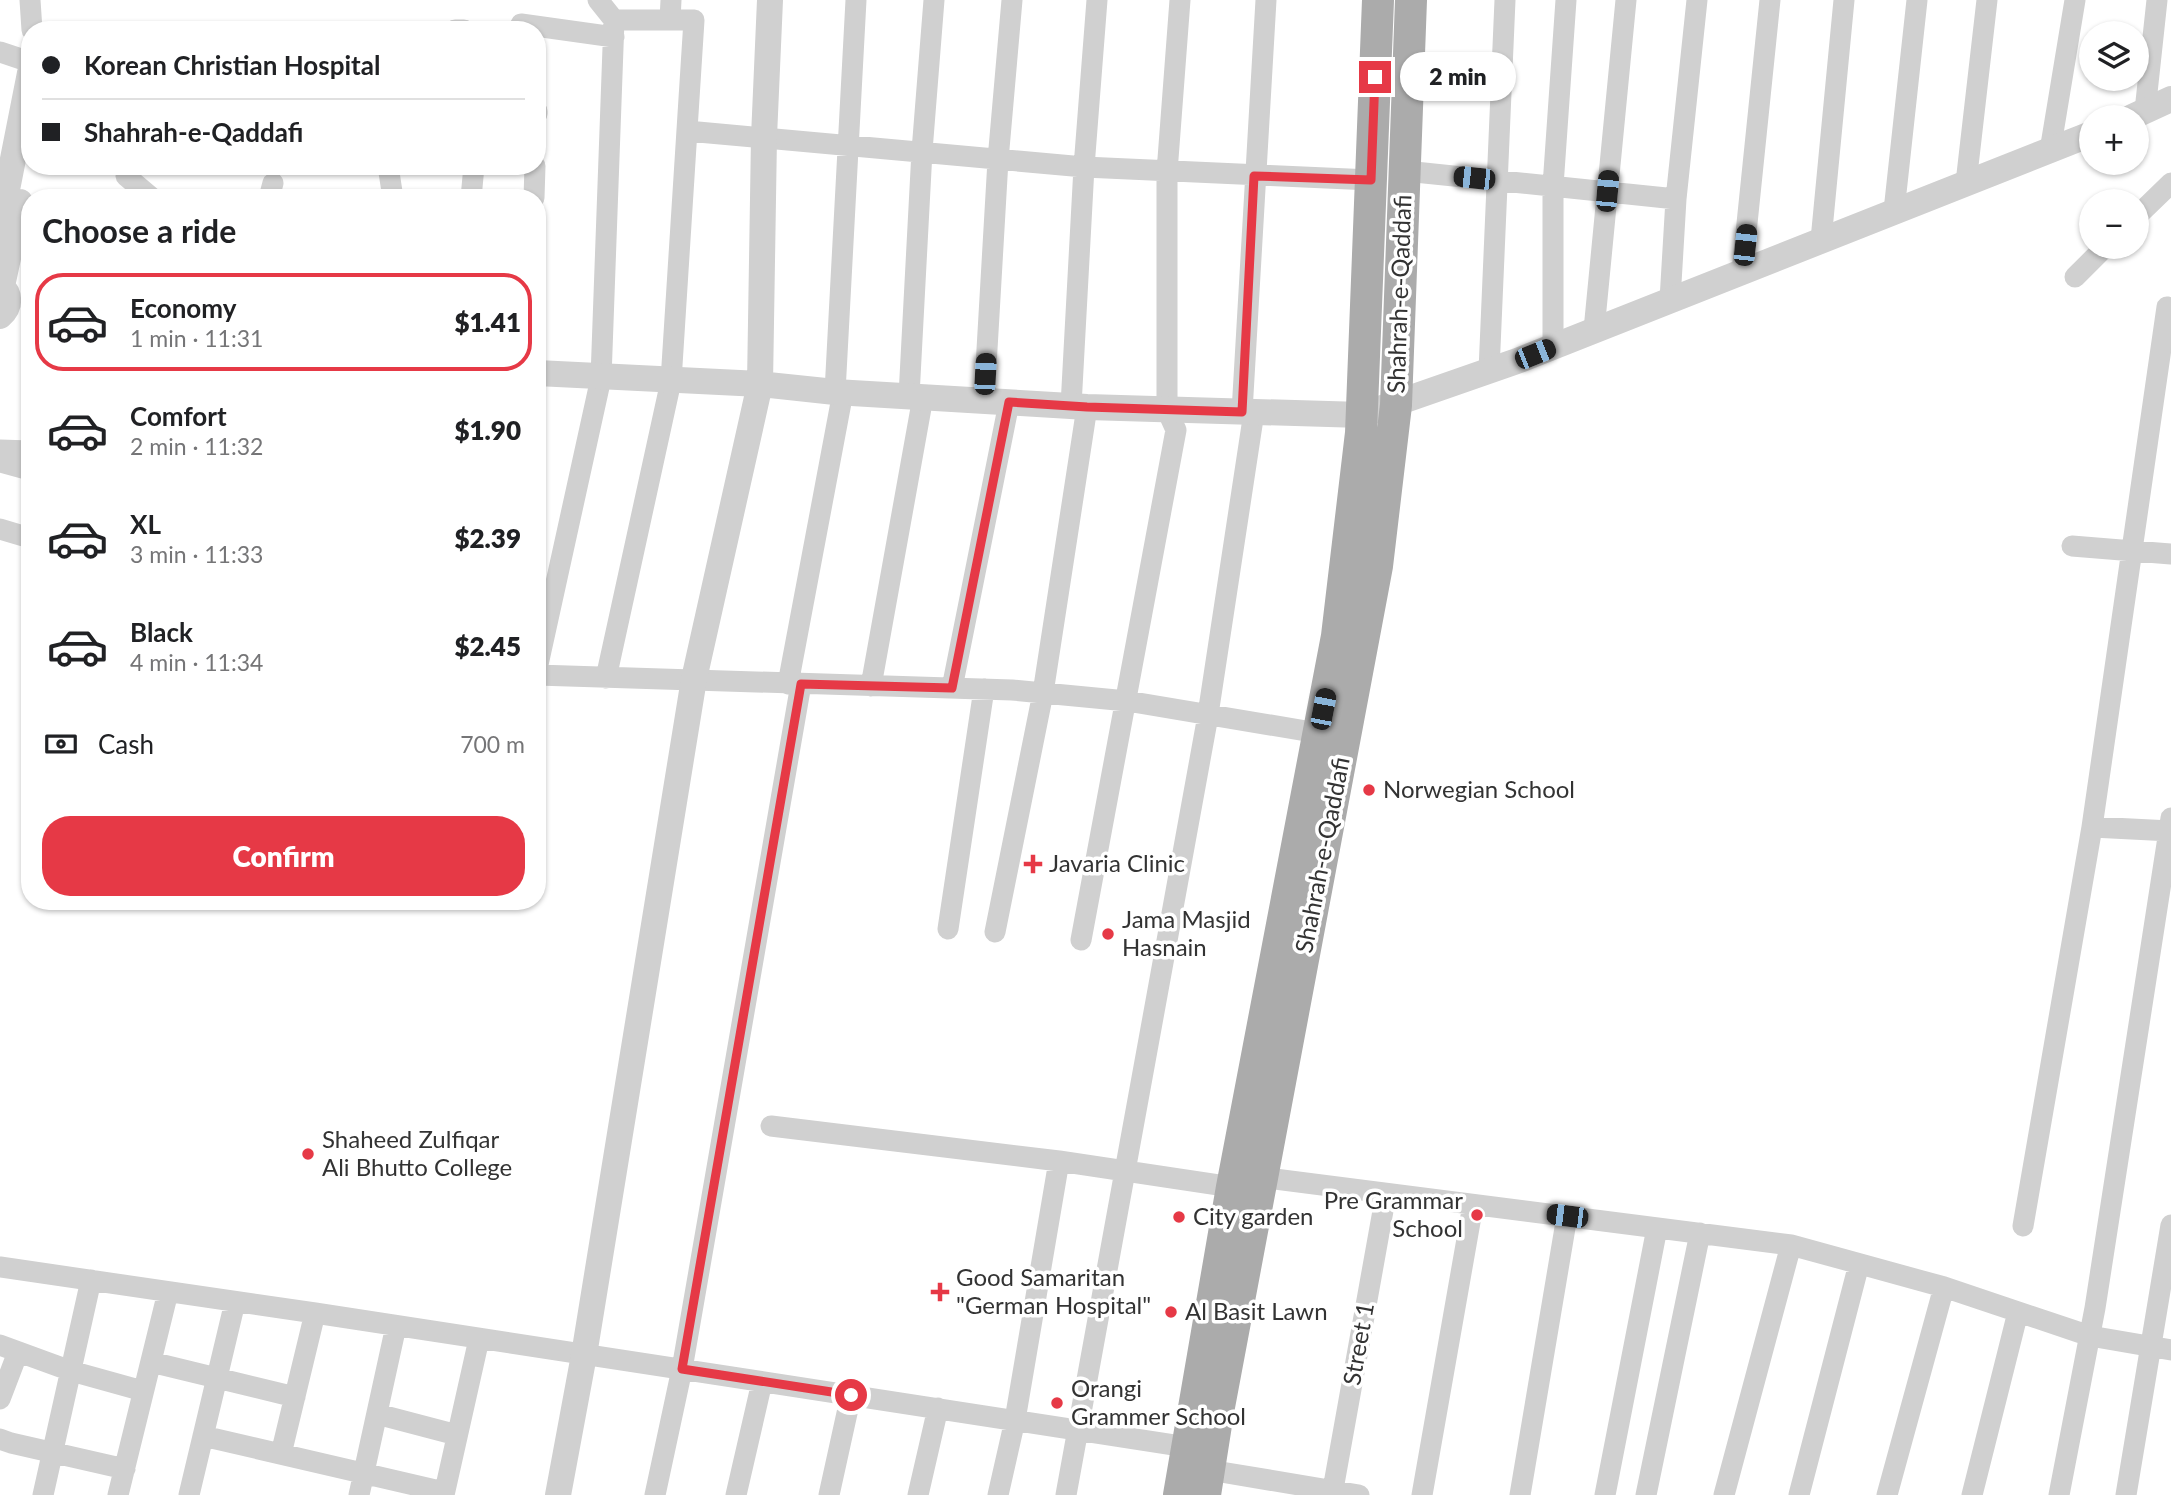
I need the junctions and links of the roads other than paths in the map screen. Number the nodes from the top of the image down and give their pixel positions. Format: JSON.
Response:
{"nodes":[{"id":1,"x":30,"y":0,"type":"edge"},
{"id":2,"x":598,"y":0,"type":"edge"},
{"id":3,"x":770,"y":0,"type":"edge"},
{"id":4,"x":856,"y":0,"type":"edge"},
{"id":5,"x":934,"y":0,"type":"edge"},
{"id":6,"x":1012,"y":0,"type":"edge"},
{"id":7,"x":1097,"y":0,"type":"edge"},
{"id":8,"x":1180,"y":0,"type":"edge"},
{"id":9,"x":1266,"y":0,"type":"edge"},
{"id":10,"x":1378,"y":0,"type":"edge"},
{"id":11,"x":1411,"y":0,"type":"edge"},
{"id":12,"x":1505,"y":0,"type":"edge"},
{"id":13,"x":1566,"y":0,"type":"edge"},
{"id":14,"x":1626,"y":0,"type":"edge"},
{"id":15,"x":1697,"y":0,"type":"edge"},
{"id":16,"x":1770,"y":0,"type":"edge"},
{"id":17,"x":1844,"y":0,"type":"edge"},
{"id":18,"x":1917,"y":0,"type":"edge"},
{"id":19,"x":1987,"y":0,"type":"edge"},
{"id":20,"x":2075,"y":0,"type":"edge"},
{"id":21,"x":2157,"y":0,"type":"edge"},
{"id":22,"x":670,"y":10,"type":"edge"},
{"id":23,"x":31,"y":21,"type":"edge"},
{"id":24,"x":546,"y":25,"type":"edge"},
{"id":25,"x":614,"y":28,"type":"junction"},
{"id":26,"x":0,"y":52,"type":"edge"},
{"id":27,"x":21,"y":59,"type":"edge"},
{"id":28,"x":2171,"y":99,"type":"edge"},
{"id":29,"x":2140,"y":105,"type":"edge"},
{"id":30,"x":2149,"y":109,"type":"edge"},
{"id":31,"x":21,"y":119,"type":"edge"},
{"id":32,"x":687,"y":131,"type":"junction"},
{"id":33,"x":764,"y":137,"type":"junction"},
{"id":34,"x":2079,"y":139,"type":"edge"},
{"id":35,"x":848,"y":147,"type":"junction"},
{"id":36,"x":922,"y":151,"type":"junction"},
{"id":37,"x":2050,"y":151,"type":"junction"},
{"id":38,"x":998,"y":160,"type":"junction"},
{"id":39,"x":1084,"y":167,"type":"junction"},
{"id":40,"x":1405,"y":170,"type":"junction"},
{"id":41,"x":1167,"y":172,"type":"junction"},
{"id":42,"x":126,"y":176,"type":"dead end"},
{"id":43,"x":1254,"y":176,"type":"junction"},
{"id":44,"x":1371,"y":180,"type":"junction"},
{"id":45,"x":1497,"y":180,"type":"junction"},
{"id":46,"x":1966,"y":183,"type":"junction"},
{"id":47,"x":2171,"y":183,"type":"edge"},
{"id":48,"x":1553,"y":186,"type":"junction"},
{"id":49,"x":141,"y":189,"type":"edge"},
{"id":50,"x":1607,"y":191,"type":"junction"},
{"id":51,"x":1676,"y":199,"type":"junction"},
{"id":52,"x":2149,"y":204,"type":"edge"},
{"id":53,"x":1894,"y":211,"type":"junction"},
{"id":54,"x":21,"y":216,"type":"edge"},
{"id":55,"x":0,"y":225,"type":"edge"},
{"id":56,"x":1821,"y":240,"type":"junction"},
{"id":57,"x":2093,"y":259,"type":"edge"},
{"id":58,"x":1742,"y":272,"type":"junction"},
{"id":59,"x":2075,"y":276,"type":"dead end"},
{"id":60,"x":1670,"y":300,"type":"junction"},
{"id":61,"x":8,"y":303,"type":"edge"},
{"id":62,"x":2167,"y":307,"type":"dead end"},
{"id":63,"x":1594,"y":330,"type":"junction"},
{"id":64,"x":1553,"y":347,"type":"junction"},
{"id":65,"x":1489,"y":371,"type":"junction"},
{"id":66,"x":546,"y":374,"type":"edge"},
{"id":67,"x":601,"y":377,"type":"junction"},
{"id":68,"x":671,"y":381,"type":"junction"},
{"id":69,"x":760,"y":384,"type":"junction"},
{"id":70,"x":839,"y":392,"type":"junction"},
{"id":71,"x":916,"y":397,"type":"junction"},
{"id":72,"x":996,"y":402,"type":"junction"},
{"id":73,"x":1396,"y":405,"type":"junction"},
{"id":74,"x":1079,"y":407,"type":"junction"},
{"id":75,"x":1167,"y":410,"type":"junction"},
{"id":76,"x":1248,"y":412,"type":"junction"},
{"id":77,"x":1362,"y":415,"type":"junction"},
{"id":78,"x":0,"y":450,"type":"edge"},
{"id":79,"x":21,"y":451,"type":"edge"},
{"id":80,"x":0,"y":462,"type":"edge"},
{"id":81,"x":21,"y":468,"type":"edge"},
{"id":82,"x":0,"y":529,"type":"edge"},
{"id":83,"x":21,"y":535,"type":"edge"},
{"id":84,"x":2072,"y":546,"type":"dead end"},
{"id":85,"x":2132,"y":551,"type":"junction"},
{"id":86,"x":2171,"y":554,"type":"edge"},
{"id":87,"x":546,"y":628,"type":"edge"},
{"id":88,"x":546,"y":675,"type":"edge"},
{"id":89,"x":606,"y":678,"type":"junction"},
{"id":90,"x":694,"y":679,"type":"junction"},
{"id":91,"x":794,"y":684,"type":"junction"},
{"id":92,"x":871,"y":686,"type":"junction"},
{"id":93,"x":952,"y":688,"type":"junction"},
{"id":94,"x":984,"y":689,"type":"junction"},
{"id":95,"x":1043,"y":693,"type":"junction"},
{"id":96,"x":1127,"y":701,"type":"junction"},
{"id":97,"x":1209,"y":713,"type":"junction"},
{"id":98,"x":1318,"y":733,"type":"junction"},
{"id":99,"x":2170,"y":826,"type":"edge"},
{"id":100,"x":2092,"y":827,"type":"junction"},
{"id":101,"x":948,"y":929,"type":"dead end"},
{"id":102,"x":995,"y":932,"type":"dead end"},
{"id":103,"x":1081,"y":940,"type":"dead end"},
{"id":104,"x":771,"y":1126,"type":"dead end"},
{"id":105,"x":1059,"y":1161,"type":"junction"},
{"id":106,"x":1126,"y":1171,"type":"junction"},
{"id":107,"x":1243,"y":1180,"type":"junction"},
{"id":108,"x":1386,"y":1194,"type":"junction"},
{"id":109,"x":1473,"y":1205,"type":"junction"},
{"id":110,"x":1567,"y":1216,"type":"junction"},
{"id":111,"x":2171,"y":1225,"type":"edge"},
{"id":112,"x":2023,"y":1226,"type":"dead end"},
{"id":113,"x":1657,"y":1228,"type":"junction"},
{"id":114,"x":1700,"y":1233,"type":"junction"},
{"id":115,"x":1791,"y":1245,"type":"junction"},
{"id":116,"x":1859,"y":1264,"type":"junction"},
{"id":117,"x":0,"y":1267,"type":"edge"},
{"id":118,"x":91,"y":1280,"type":"junction"},
{"id":119,"x":1944,"y":1287,"type":"junction"},
{"id":120,"x":168,"y":1292,"type":"junction"},
{"id":121,"x":235,"y":1302,"type":"junction"},
{"id":122,"x":2018,"y":1312,"type":"junction"},
{"id":123,"x":315,"y":1313,"type":"junction"},
{"id":124,"x":396,"y":1326,"type":"junction"},
{"id":125,"x":2090,"y":1336,"type":"junction"},
{"id":126,"x":479,"y":1339,"type":"junction"},
{"id":127,"x":9,"y":1348,"type":"edge"},
{"id":128,"x":2161,"y":1348,"type":"edge"},
{"id":129,"x":584,"y":1355,"type":"junction"},
{"id":130,"x":151,"y":1362,"type":"junction"},
{"id":131,"x":682,"y":1369,"type":"junction"},
{"id":132,"x":71,"y":1371,"type":"junction"},
{"id":133,"x":217,"y":1378,"type":"junction"},
{"id":134,"x":762,"y":1382,"type":"junction"},
{"id":135,"x":144,"y":1391,"type":"junction"},
{"id":136,"x":851,"y":1395,"type":"junction"},
{"id":137,"x":295,"y":1397,"type":"junction"},
{"id":138,"x":0,"y":1399,"type":"edge"},
{"id":139,"x":938,"y":1408,"type":"junction"},
{"id":140,"x":377,"y":1414,"type":"junction"},
{"id":141,"x":1015,"y":1420,"type":"junction"},
{"id":142,"x":1078,"y":1430,"type":"junction"},
{"id":143,"x":457,"y":1435,"type":"junction"},
{"id":144,"x":203,"y":1436,"type":"junction"},
{"id":145,"x":0,"y":1439,"type":"edge"},
{"id":146,"x":1186,"y":1447,"type":"junction"},
{"id":147,"x":53,"y":1453,"type":"junction"},
{"id":148,"x":281,"y":1454,"type":"junction"},
{"id":149,"x":125,"y":1469,"type":"junction"},
{"id":150,"x":364,"y":1474,"type":"junction"},
{"id":151,"x":1207,"y":1482,"type":"edge"},
{"id":152,"x":1332,"y":1493,"type":"edge"},
{"id":153,"x":444,"y":1494,"type":"edge"},
{"id":154,"x":43,"y":1495,"type":"edge"},
{"id":155,"x":118,"y":1495,"type":"edge"},
{"id":156,"x":189,"y":1495,"type":"edge"},
{"id":157,"x":359,"y":1495,"type":"edge"},
{"id":158,"x":558,"y":1495,"type":"edge"},
{"id":159,"x":655,"y":1495,"type":"edge"},
{"id":160,"x":736,"y":1495,"type":"edge"},
{"id":161,"x":829,"y":1495,"type":"edge"},
{"id":162,"x":918,"y":1495,"type":"edge"},
{"id":163,"x":998,"y":1495,"type":"edge"},
{"id":164,"x":1066,"y":1495,"type":"edge"},
{"id":165,"x":1179,"y":1495,"type":"edge"},
{"id":166,"x":1359,"y":1495,"type":"edge"},
{"id":167,"x":1422,"y":1495,"type":"edge"},
{"id":168,"x":1520,"y":1495,"type":"edge"},
{"id":169,"x":1605,"y":1495,"type":"edge"},
{"id":170,"x":1646,"y":1495,"type":"edge"},
{"id":171,"x":1724,"y":1495,"type":"edge"},
{"id":172,"x":1799,"y":1495,"type":"edge"},
{"id":173,"x":1887,"y":1495,"type":"edge"},
{"id":174,"x":1972,"y":1495,"type":"edge"},
{"id":175,"x":2059,"y":1495,"type":"edge"},
{"id":176,"x":2126,"y":1495,"type":"edge"}],
"edges":[{"from":1,"to":23,"type":"street"},
{"from":2,"to":25,"type":"street"},
{"from":3,"to":33,"type":"street"},
{"from":4,"to":35,"type":"street"},
{"from":5,"to":36,"type":"street"},
{"from":6,"to":38,"type":"street"},
{"from":7,"to":39,"type":"street"},
{"from":8,"to":41,"type":"street"},
{"from":9,"to":43,"type":"street"},
{"from":10,"to":44,"type":"main road","name":"Shahrah-e-Qaddafi"},
{"from":11,"to":40,"type":"main road","name":"Shahrah-e-Qaddafi"},
{"from":12,"to":45,"type":"street"},
{"from":13,"to":48,"type":"street"},
{"from":14,"to":50,"type":"street"},
{"from":15,"to":51,"type":"street"},
{"from":16,"to":58,"type":"street"},
{"from":17,"to":56,"type":"street"},
{"from":18,"to":53,"type":"street"},
{"from":19,"to":46,"type":"street"},
{"from":20,"to":37,"type":"street"},
{"from":21,"to":29,"type":"street"},
{"from":22,"to":25,"type":"street"},
{"from":22,"to":32,"type":"street"},
{"from":24,"to":25,"type":"street"},
{"from":25,"to":67,"type":"street"},
{"from":26,"to":27,"type":"street"},
{"from":28,"to":30,"type":"street"},
{"from":31,"to":55,"type":"street"},
{"from":32,"to":33,"type":"street"},
{"from":32,"to":68,"type":"street"},
{"from":33,"to":35,"type":"street"},
{"from":33,"to":69,"type":"street"},
{"from":34,"to":37,"type":"street"},
{"from":35,"to":36,"type":"street"},
{"from":35,"to":70,"type":"street"},
{"from":36,"to":38,"type":"street"},
{"from":36,"to":71,"type":"street"},
{"from":37,"to":46,"type":"street"},
{"from":38,"to":39,"type":"street"},
{"from":38,"to":72,"type":"street"},
{"from":39,"to":41,"type":"street"},
{"from":39,"to":74,"type":"street"},
{"from":40,"to":45,"type":"street"},
{"from":40,"to":73,"type":"main road","name":"Shahrah-e-Qaddafi"},
{"from":41,"to":43,"type":"street"},
{"from":41,"to":75,"type":"street"},
{"from":42,"to":49,"type":"street"},
{"from":43,"to":44,"type":"street"},
{"from":43,"to":76,"type":"street"},
{"from":44,"to":77,"type":"main road","name":"Shahrah-e-Qaddafi"},
{"from":45,"to":48,"type":"street"},
{"from":45,"to":65,"type":"street"},
{"from":46,"to":53,"type":"street"},
{"from":47,"to":52,"type":"street"},
{"from":48,"to":50,"type":"street"},
{"from":48,"to":64,"type":"street"},
{"from":50,"to":51,"type":"street"},
{"from":50,"to":63,"type":"street"},
{"from":51,"to":60,"type":"street"},
{"from":53,"to":56,"type":"street"},
{"from":54,"to":61,"type":"street"},
{"from":56,"to":58,"type":"street"},
{"from":57,"to":59,"type":"street"},
{"from":58,"to":60,"type":"street"},
{"from":60,"to":63,"type":"street"},
{"from":62,"to":85,"type":"street"},
{"from":63,"to":64,"type":"street"},
{"from":64,"to":65,"type":"street"},
{"from":65,"to":73,"type":"street"},
{"from":66,"to":67,"type":"street"},
{"from":67,"to":68,"type":"street"},
{"from":67,"to":87,"type":"street"},
{"from":68,"to":69,"type":"street"},
{"from":68,"to":89,"type":"street"},
{"from":69,"to":70,"type":"street"},
{"from":69,"to":90,"type":"street"},
{"from":70,"to":71,"type":"street"},
{"from":70,"to":91,"type":"street"},
{"from":71,"to":72,"type":"street"},
{"from":71,"to":92,"type":"street"},
{"from":72,"to":74,"type":"street"},
{"from":72,"to":93,"type":"street"},
{"from":73,"to":77,"type":"street"},
{"from":73,"to":107,"type":"main road","name":"Shahrah-e-Qaddafi"},
{"from":74,"to":75,"type":"street"},
{"from":74,"to":95,"type":"street"},
{"from":75,"to":76,"type":"street"},
{"from":75,"to":96,"type":"street"},
{"from":76,"to":77,"type":"street"},
{"from":76,"to":97,"type":"street"},
{"from":77,"to":98,"type":"main road","name":"Shahrah-e-Qaddafi"},
{"from":78,"to":79,"type":"street"},
{"from":80,"to":81,"type":"street"},
{"from":82,"to":83,"type":"street"},
{"from":84,"to":85,"type":"street"},
{"from":85,"to":86,"type":"street"},
{"from":85,"to":100,"type":"street"},
{"from":88,"to":89,"type":"street"},
{"from":89,"to":90,"type":"street"},
{"from":90,"to":91,"type":"street"},
{"from":90,"to":129,"type":"street"},
{"from":91,"to":92,"type":"street"},
{"from":91,"to":131,"type":"street"},
{"from":92,"to":93,"type":"street"},
{"from":93,"to":94,"type":"street"},
{"from":94,"to":95,"type":"street"},
{"from":94,"to":101,"type":"street"},
{"from":95,"to":96,"type":"street"},
{"from":95,"to":102,"type":"street"},
{"from":96,"to":97,"type":"street"},
{"from":96,"to":103,"type":"street"},
{"from":97,"to":98,"type":"street"},
{"from":97,"to":106,"type":"street"},
{"from":98,"to":107,"type":"main road","name":"Shahrah-e-Qaddafi"},
{"from":99,"to":100,"type":"street"},
{"from":99,"to":125,"type":"street"},
{"from":100,"to":112,"type":"street"},
{"from":104,"to":105,"type":"street"},
{"from":105,"to":106,"type":"street"},
{"from":105,"to":141,"type":"street"},
{"from":106,"to":107,"type":"street"},
{"from":106,"to":142,"type":"street"},
{"from":107,"to":108,"type":"street"},
{"from":107,"to":146,"type":"main road","name":"Shahrah-e-Qaddafi"},
{"from":107,"to":151,"type":"main road","name":"Shahrah-e-Qaddafi"},
{"from":108,"to":109,"type":"street"},
{"from":108,"to":152,"type":"street","name":"Street 1"},
{"from":109,"to":110,"type":"street"},
{"from":109,"to":167,"type":"street"},
{"from":110,"to":113,"type":"street"},
{"from":110,"to":168,"type":"street"},
{"from":111,"to":128,"type":"street"},
{"from":113,"to":114,"type":"street"},
{"from":113,"to":169,"type":"street"},
{"from":114,"to":115,"type":"street"},
{"from":114,"to":170,"type":"street"},
{"from":115,"to":116,"type":"street"},
{"from":115,"to":171,"type":"street"},
{"from":116,"to":119,"type":"street"},
{"from":116,"to":172,"type":"street"},
{"from":117,"to":118,"type":"street"},
{"from":118,"to":120,"type":"street"},
{"from":118,"to":132,"type":"street"},
{"from":119,"to":122,"type":"street"},
{"from":119,"to":173,"type":"street"},
{"from":120,"to":121,"type":"street"},
{"from":120,"to":130,"type":"street"},
{"from":121,"to":123,"type":"street"},
{"from":121,"to":133,"type":"street"},
{"from":122,"to":125,"type":"street"},
{"from":122,"to":174,"type":"street"},
{"from":123,"to":124,"type":"street"},
{"from":123,"to":137,"type":"street"},
{"from":124,"to":126,"type":"street"},
{"from":124,"to":140,"type":"street"},
{"from":125,"to":128,"type":"street"},
{"from":125,"to":175,"type":"street"},
{"from":126,"to":129,"type":"street"},
{"from":126,"to":143,"type":"street"},
{"from":127,"to":132,"type":"street"},
{"from":127,"to":138,"type":"street"},
{"from":128,"to":176,"type":"street"},
{"from":129,"to":131,"type":"street"},
{"from":129,"to":158,"type":"street"},
{"from":130,"to":133,"type":"street"},
{"from":130,"to":135,"type":"street"},
{"from":131,"to":134,"type":"street"},
{"from":131,"to":159,"type":"street"},
{"from":132,"to":135,"type":"street"},
{"from":132,"to":147,"type":"street"},
{"from":133,"to":137,"type":"street"},
{"from":133,"to":144,"type":"street"},
{"from":134,"to":136,"type":"street"},
{"from":134,"to":160,"type":"street"},
{"from":135,"to":149,"type":"street"},
{"from":136,"to":139,"type":"street"},
{"from":136,"to":161,"type":"street"},
{"from":137,"to":148,"type":"street"},
{"from":139,"to":141,"type":"street"},
{"from":139,"to":162,"type":"street"},
{"from":140,"to":143,"type":"street"},
{"from":140,"to":150,"type":"street"},
{"from":141,"to":142,"type":"street"},
{"from":141,"to":163,"type":"street"},
{"from":142,"to":146,"type":"street"},
{"from":142,"to":164,"type":"street"},
{"from":143,"to":153,"type":"street"},
{"from":144,"to":148,"type":"street"},
{"from":144,"to":156,"type":"street"},
{"from":145,"to":147,"type":"street"},
{"from":146,"to":165,"type":"main road","name":"Shahrah-e-Qaddafi"},
{"from":147,"to":149,"type":"street"},
{"from":147,"to":154,"type":"street"},
{"from":148,"to":150,"type":"street"},
{"from":149,"to":155,"type":"street"},
{"from":150,"to":153,"type":"street"},
{"from":150,"to":157,"type":"street"},
{"from":151,"to":152,"type":"street"},
{"from":152,"to":166,"type":"street"}]}
